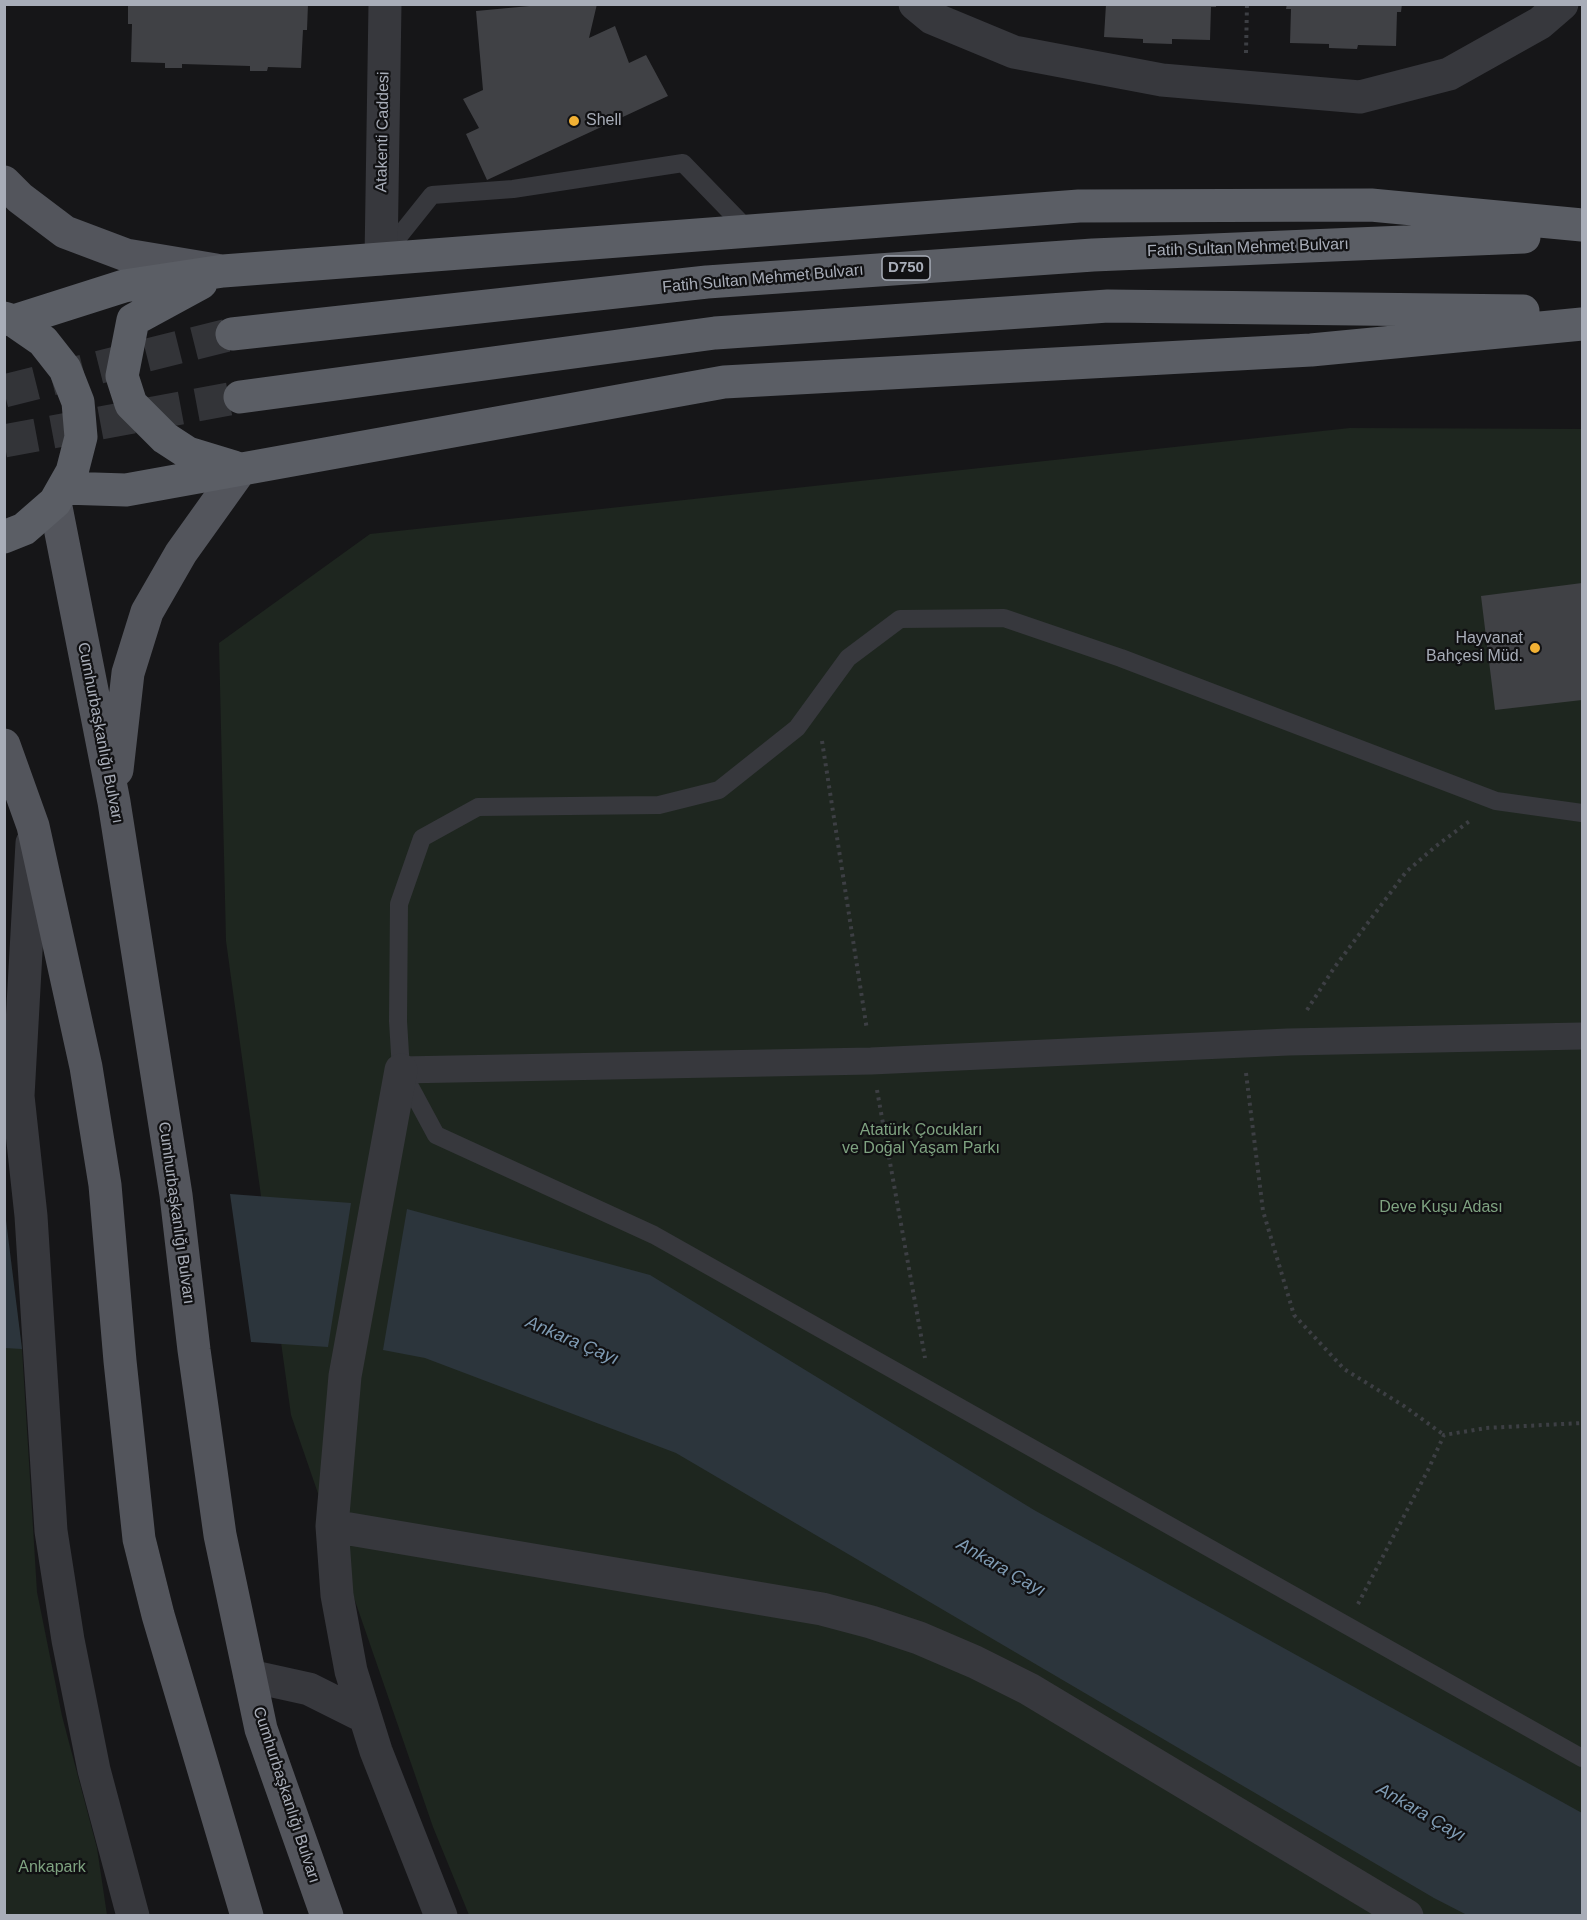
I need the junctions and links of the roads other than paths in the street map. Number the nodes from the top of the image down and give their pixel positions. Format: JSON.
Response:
{"nodes":[{"id":1,"x":385,"y":4,"type":"edge"},
{"id":2,"x":915,"y":4,"type":"edge"},
{"id":3,"x":1562,"y":4,"type":"edge"},
{"id":4,"x":4,"y":182,"type":"edge"},
{"id":5,"x":1582,"y":225,"type":"edge"},
{"id":6,"x":748,"y":230,"type":"junction"},
{"id":7,"x":1582,"y":234,"type":"edge"},
{"id":8,"x":381,"y":259,"type":"junction"},
{"id":9,"x":223,"y":271,"type":"junction"},
{"id":10,"x":1582,"y":312,"type":"edge"},
{"id":11,"x":9,"y":319,"type":"edge"},
{"id":12,"x":1582,"y":324,"type":"edge"},
{"id":13,"x":232,"y":334,"type":"tunnel mouth"},
{"id":14,"x":240,"y":397,"type":"tunnel mouth"},
{"id":15,"x":241,"y":470,"type":"junction"},
{"id":16,"x":59,"y":495,"type":"junction"},
{"id":17,"x":4,"y":537,"type":"edge"},
{"id":18,"x":4,"y":745,"type":"edge"},
{"id":19,"x":4,"y":788,"type":"edge"},
{"id":20,"x":114,"y":802,"type":"junction"},
{"id":21,"x":1582,"y":813,"type":"edge"},
{"id":22,"x":32,"y":825,"type":"junction"},
{"id":23,"x":1582,"y":1036,"type":"edge"},
{"id":24,"x":21,"y":1062,"type":"junction"},
{"id":25,"x":401,"y":1070,"type":"junction"},
{"id":26,"x":4,"y":1100,"type":"edge"},
{"id":27,"x":332,"y":1526,"type":"junction"},
{"id":28,"x":250,"y":1676,"type":"junction"},
{"id":29,"x":365,"y":1717,"type":"junction"},
{"id":30,"x":1582,"y":1758,"type":"edge"},
{"id":31,"x":133,"y":1916,"type":"edge"},
{"id":32,"x":247,"y":1916,"type":"edge"},
{"id":33,"x":327,"y":1916,"type":"edge"},
{"id":34,"x":441,"y":1916,"type":"edge"},
{"id":35,"x":1407,"y":1916,"type":"edge"}],
"edges":[{"from":1,"to":8,"type":"street","name":"Atakenti Caddesi"},
{"from":2,"to":3,"type":"street"},
{"from":4,"to":9,"type":"main road"},
{"from":5,"to":6,"type":"highway"},
{"from":6,"to":8,"type":"highway"},
{"from":6,"to":8,"type":"lane"},
{"from":7,"to":13,"type":"highway","name":"Fatih Sultan Mehmet Bulvarı","number":"D750"},
{"from":8,"to":9,"type":"highway"},
{"from":9,"to":11,"type":"highway"},
{"from":9,"to":15,"type":"highway"},
{"from":10,"to":14,"type":"highway"},
{"from":11,"to":16,"type":"highway"},
{"from":12,"to":15,"type":"highway"},
{"from":15,"to":16,"type":"highway"},
{"from":15,"to":20,"type":"main road"},
{"from":16,"to":17,"type":"highway"},
{"from":16,"to":20,"type":"main road","name":"Cumhurbaşkanlığı Bulvarı"},
{"from":18,"to":22,"type":"main road"},
{"from":19,"to":22,"type":"main road"},
{"from":20,"to":28,"type":"main road","name":"Cumhurbaşkanlığı Bulvarı"},
{"from":21,"to":25,"type":"lane"},
{"from":22,"to":24,"type":"street"},
{"from":22,"to":32,"type":"main road"},
{"from":23,"to":25,"type":"street"},
{"from":24,"to":26,"type":"street"},
{"from":24,"to":31,"type":"street"},
{"from":25,"to":27,"type":"street"},
{"from":25,"to":30,"type":"lane"},
{"from":27,"to":29,"type":"street"},
{"from":27,"to":35,"type":"street"},
{"from":28,"to":29,"type":"street"},
{"from":28,"to":33,"type":"main road","name":"Cumhurbaşkanlığı Bulvarı"},
{"from":29,"to":34,"type":"street"}]}
